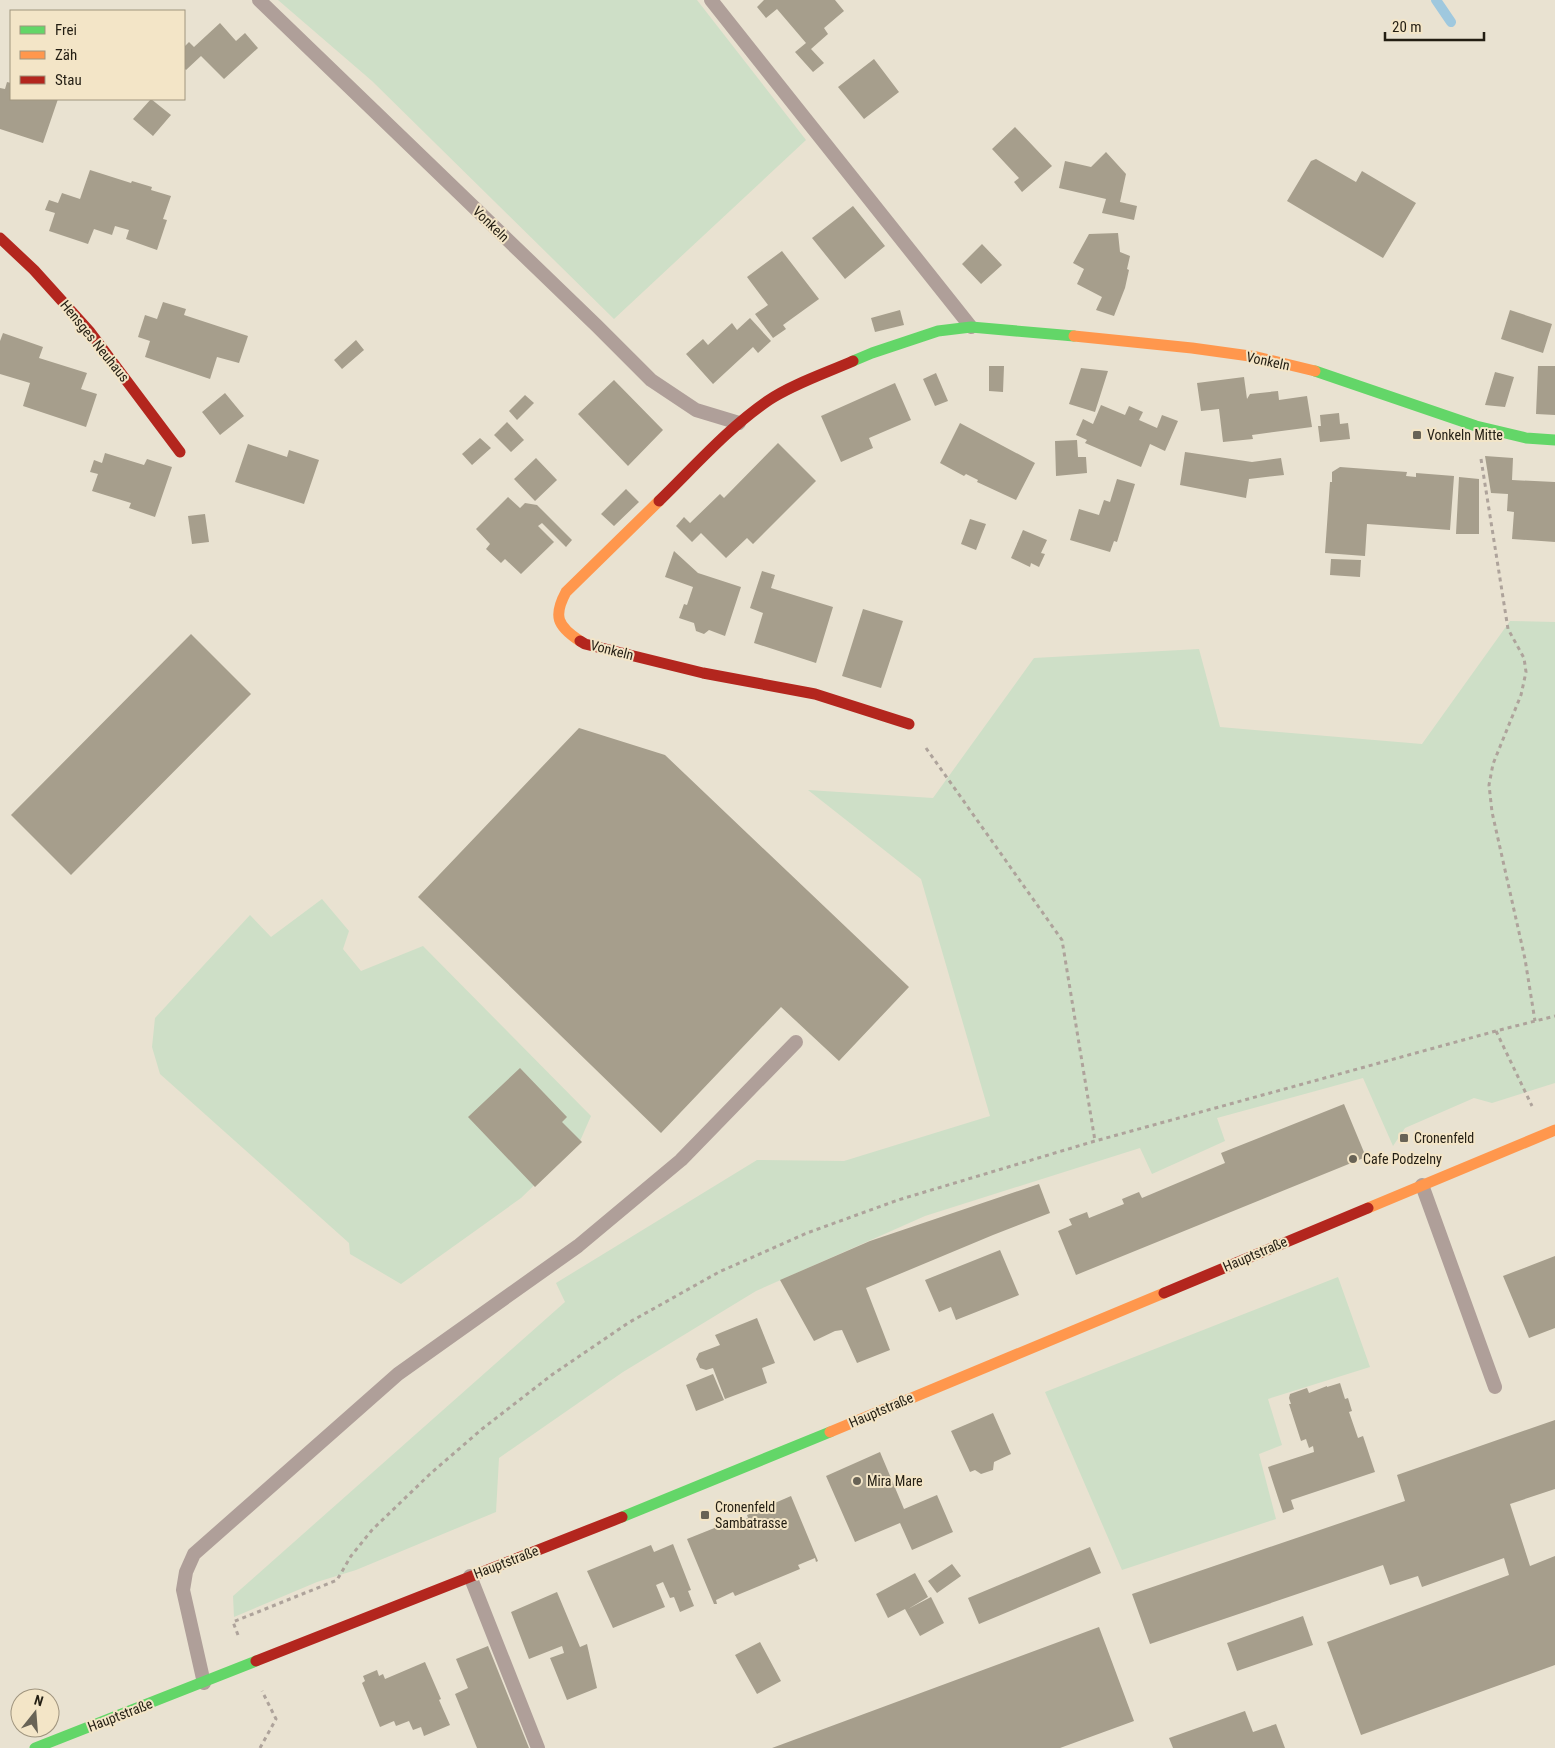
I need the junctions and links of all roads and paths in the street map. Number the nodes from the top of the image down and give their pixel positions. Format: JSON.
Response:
{"nodes":[{"id":1,"x":259,"y":0,"type":"edge"},
{"id":2,"x":711,"y":0,"type":"edge"},
{"id":3,"x":0,"y":238,"type":"edge"},
{"id":4,"x":971,"y":328,"type":"junction"},
{"id":5,"x":739,"y":423,"type":"junction"},
{"id":6,"x":1476,"y":426,"type":"junction"},
{"id":7,"x":1555,"y":440,"type":"edge"},
{"id":8,"x":180,"y":452,"type":"dead end"},
{"id":9,"x":909,"y":724,"type":"joint"},
{"id":10,"x":1555,"y":1016,"type":"edge"},
{"id":11,"x":1536,"y":1021,"type":"junction"},
{"id":12,"x":1496,"y":1031,"type":"junction"},
{"id":13,"x":796,"y":1042,"type":"dead end"},
{"id":14,"x":1550,"y":1132,"type":"edge"},
{"id":15,"x":1095,"y":1141,"type":"junction"},
{"id":16,"x":1422,"y":1185,"type":"junction"},
{"id":17,"x":1495,"y":1387,"type":"dead end"},
{"id":18,"x":470,"y":1576,"type":"junction"},
{"id":19,"x":337,"y":1580,"type":"dead end"},
{"id":20,"x":204,"y":1683,"type":"junction"},
{"id":21,"x":276,"y":1719,"type":"dead end"},
{"id":22,"x":35,"y":1748,"type":"edge"},
{"id":23,"x":260,"y":1748,"type":"edge"},
{"id":24,"x":538,"y":1748,"type":"edge"}],
"edges":[{"from":1,"to":5,"type":"lane","name":"Vonkeln"},
{"from":2,"to":4,"type":"lane"},
{"from":3,"to":8,"type":"street","name":"Hensges Neuhaus"},
{"from":4,"to":5,"type":"street","name":"Vonkeln"},
{"from":4,"to":6,"type":"street","name":"Vonkeln"},
{"from":5,"to":9,"type":"street","name":"Vonkeln"},
{"from":6,"to":7,"type":"street","name":"Vonkeln"},
{"from":6,"to":11,"type":"path"},
{"from":9,"to":15,"type":"path"},
{"from":10,"to":11,"type":"path"},
{"from":11,"to":12,"type":"path"},
{"from":12,"to":14,"type":"path"},
{"from":12,"to":15,"type":"path"},
{"from":13,"to":20,"type":"lane"},
{"from":14,"to":16,"type":"street","name":"Hauptstraße"},
{"from":15,"to":19,"type":"path"},
{"from":16,"to":17,"type":"lane"},
{"from":16,"to":18,"type":"street","name":"Hauptstraße"},
{"from":18,"to":20,"type":"street","name":"Hauptstraße"},
{"from":18,"to":24,"type":"lane"},
{"from":20,"to":22,"type":"street","name":"Hauptstraße"},
{"from":21,"to":23,"type":"path"}]}
